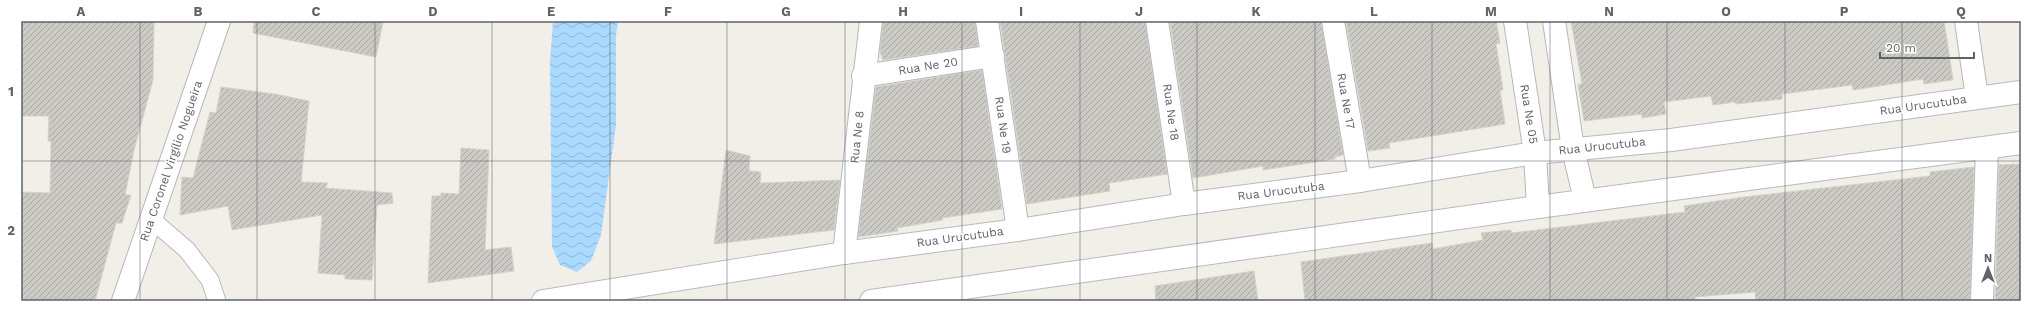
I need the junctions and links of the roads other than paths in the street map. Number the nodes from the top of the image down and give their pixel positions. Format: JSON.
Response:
{"nodes":[{"id":1,"x":219,"y":21,"type":"edge"},
{"id":2,"x":871,"y":21,"type":"edge"},
{"id":3,"x":987,"y":21,"type":"edge"},
{"id":4,"x":1157,"y":21,"type":"edge"},
{"id":5,"x":1333,"y":21,"type":"edge"},
{"id":6,"x":1515,"y":21,"type":"edge"},
{"id":7,"x":1554,"y":21,"type":"edge"},
{"id":8,"x":1966,"y":21,"type":"edge"},
{"id":9,"x":994,"y":56,"type":"junction"},
{"id":10,"x":863,"y":76,"type":"junction"},
{"id":11,"x":2021,"y":92,"type":"edge"},
{"id":12,"x":1977,"y":98,"type":"junction"},
{"id":13,"x":2021,"y":143,"type":"edge"},
{"id":14,"x":1987,"y":148,"type":"junction"},
{"id":15,"x":1573,"y":149,"type":"junction"},
{"id":16,"x":1535,"y":153,"type":"junction"},
{"id":17,"x":1360,"y":181,"type":"junction"},
{"id":18,"x":1585,"y":200,"type":"junction"},
{"id":19,"x":1184,"y":204,"type":"junction"},
{"id":20,"x":1538,"y":207,"type":"junction"},
{"id":21,"x":151,"y":219,"type":"junction"},
{"id":22,"x":1018,"y":230,"type":"junction"},
{"id":23,"x":844,"y":253,"type":"junction"},
{"id":24,"x":123,"y":301,"type":"edge"},
{"id":25,"x":218,"y":301,"type":"edge"},
{"id":26,"x":543,"y":301,"type":"edge"},
{"id":27,"x":876,"y":301,"type":"edge"},
{"id":28,"x":1982,"y":301,"type":"edge"}],
"edges":[{"from":1,"to":21,"type":"street","name":"Rua Coronel Virgílio Nogueira"},
{"from":2,"to":10,"type":"street","name":"Rua Ne 8"},
{"from":3,"to":9,"type":"street","name":"Rua Ne 19"},
{"from":4,"to":19,"type":"street","name":"Rua Ne 18"},
{"from":5,"to":17,"type":"street","name":"Rua Ne 17"},
{"from":6,"to":16,"type":"street","name":"Rua Ne 05"},
{"from":7,"to":15,"type":"street"},
{"from":8,"to":12,"type":"street"},
{"from":9,"to":10,"type":"street","name":"Rua Ne 20"},
{"from":9,"to":22,"type":"street","name":"Rua Ne 19"},
{"from":10,"to":23,"type":"street","name":"Rua Ne 8"},
{"from":11,"to":12,"type":"street","name":"Rua Urucutuba"},
{"from":12,"to":15,"type":"street","name":"Rua Urucutuba"},
{"from":13,"to":14,"type":"street"},
{"from":14,"to":18,"type":"street"},
{"from":14,"to":28,"type":"street"},
{"from":15,"to":16,"type":"street","name":"Rua Urucutuba"},
{"from":15,"to":18,"type":"street"},
{"from":16,"to":17,"type":"street","name":"Rua Urucutuba"},
{"from":16,"to":20,"type":"street","name":"Rua Ne 05"},
{"from":17,"to":19,"type":"street","name":"Rua Urucutuba"},
{"from":18,"to":20,"type":"street"},
{"from":19,"to":22,"type":"street","name":"Rua Urucutuba"},
{"from":20,"to":27,"type":"street"},
{"from":21,"to":24,"type":"street","name":"Rua Coronel Virgílio Nogueira"},
{"from":21,"to":25,"type":"lane"},
{"from":22,"to":23,"type":"street","name":"Rua Urucutuba"},
{"from":23,"to":26,"type":"street","name":"Rua Urucutuba"}]}
